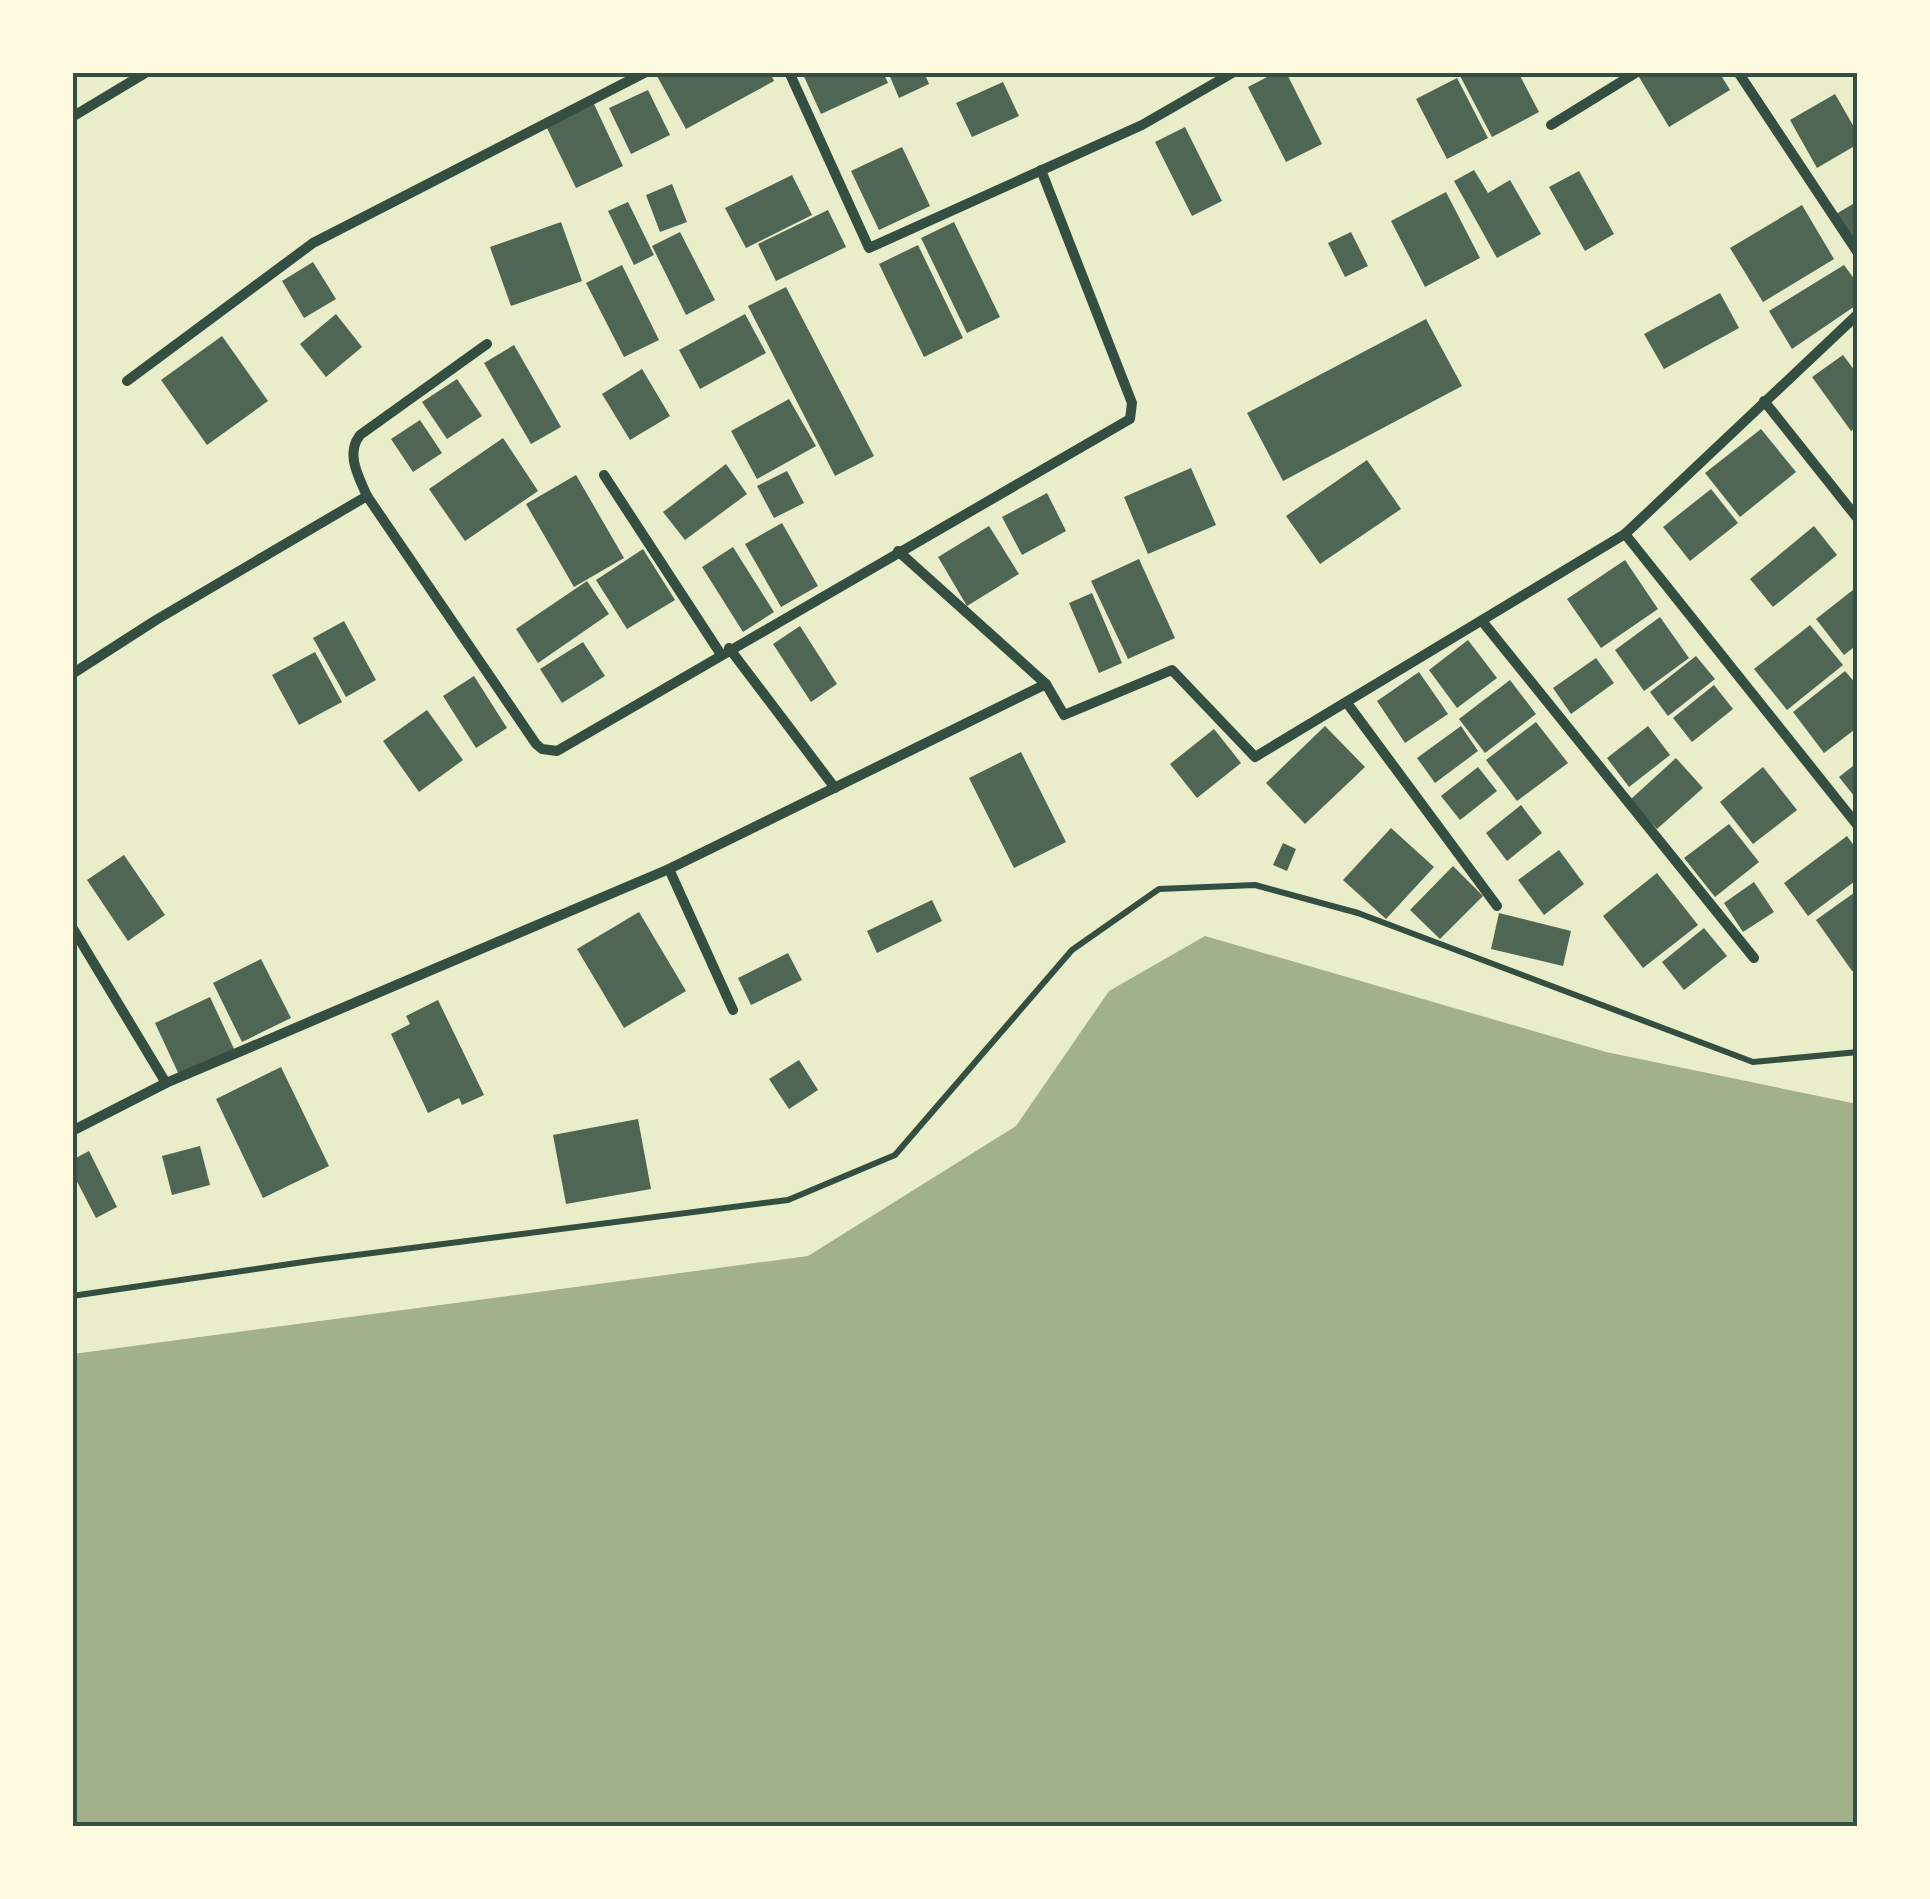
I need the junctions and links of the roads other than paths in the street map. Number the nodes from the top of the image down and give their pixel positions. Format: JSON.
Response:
{"nodes":[{"id":1,"x":147,"y":72,"type":"edge"},
{"id":2,"x":646,"y":72,"type":"edge"},
{"id":3,"x":789,"y":72,"type":"edge"},
{"id":4,"x":1234,"y":72,"type":"edge"},
{"id":5,"x":1637,"y":72,"type":"edge"},
{"id":6,"x":1738,"y":72,"type":"edge"},
{"id":7,"x":72,"y":116,"type":"edge"},
{"id":8,"x":1551,"y":125,"type":"dead end"},
{"id":9,"x":1041,"y":170,"type":"junction"},
{"id":10,"x":1858,"y":253,"type":"edge"},
{"id":11,"x":1858,"y":314,"type":"edge"},
{"id":12,"x":487,"y":344,"type":"dead end"},
{"id":13,"x":127,"y":381,"type":"dead end"},
{"id":14,"x":1764,"y":401,"type":"junction"},
{"id":15,"x":604,"y":475,"type":"dead end"},
{"id":16,"x":367,"y":496,"type":"junction"},
{"id":17,"x":1858,"y":519,"type":"edge"},
{"id":18,"x":1625,"y":534,"type":"junction"},
{"id":19,"x":898,"y":551,"type":"junction"},
{"id":20,"x":1482,"y":621,"type":"junction"},
{"id":21,"x":725,"y":651,"type":"junction"},
{"id":22,"x":72,"y":674,"type":"edge"},
{"id":23,"x":1046,"y":684,"type":"junction"},
{"id":24,"x":1347,"y":703,"type":"junction"},
{"id":25,"x":835,"y":788,"type":"junction"},
{"id":26,"x":1858,"y":826,"type":"edge"},
{"id":27,"x":669,"y":869,"type":"junction"},
{"id":28,"x":1497,"y":906,"type":"dead end"},
{"id":29,"x":72,"y":927,"type":"edge"},
{"id":30,"x":1754,"y":958,"type":"dead end"},
{"id":31,"x":733,"y":1010,"type":"dead end"},
{"id":32,"x":166,"y":1084,"type":"junction"},
{"id":33,"x":72,"y":1131,"type":"edge"}],
"edges":[{"from":1,"to":7,"type":"street"},
{"from":2,"to":13,"type":"street"},
{"from":3,"to":9,"type":"street"},
{"from":4,"to":9,"type":"street"},
{"from":5,"to":8,"type":"street"},
{"from":6,"to":10,"type":"street"},
{"from":9,"to":19,"type":"street"},
{"from":11,"to":14,"type":"street"},
{"from":12,"to":16,"type":"street"},
{"from":14,"to":17,"type":"street"},
{"from":14,"to":18,"type":"street"},
{"from":15,"to":21,"type":"street"},
{"from":16,"to":21,"type":"street"},
{"from":16,"to":22,"type":"street"},
{"from":18,"to":20,"type":"street"},
{"from":18,"to":26,"type":"street"},
{"from":19,"to":21,"type":"street"},
{"from":19,"to":23,"type":"street"},
{"from":20,"to":24,"type":"street"},
{"from":20,"to":30,"type":"street"},
{"from":21,"to":25,"type":"street"},
{"from":23,"to":24,"type":"street"},
{"from":23,"to":25,"type":"street"},
{"from":24,"to":28,"type":"street"},
{"from":25,"to":27,"type":"street"},
{"from":27,"to":31,"type":"street"},
{"from":27,"to":32,"type":"street"},
{"from":29,"to":32,"type":"street"},
{"from":32,"to":33,"type":"street"}]}
